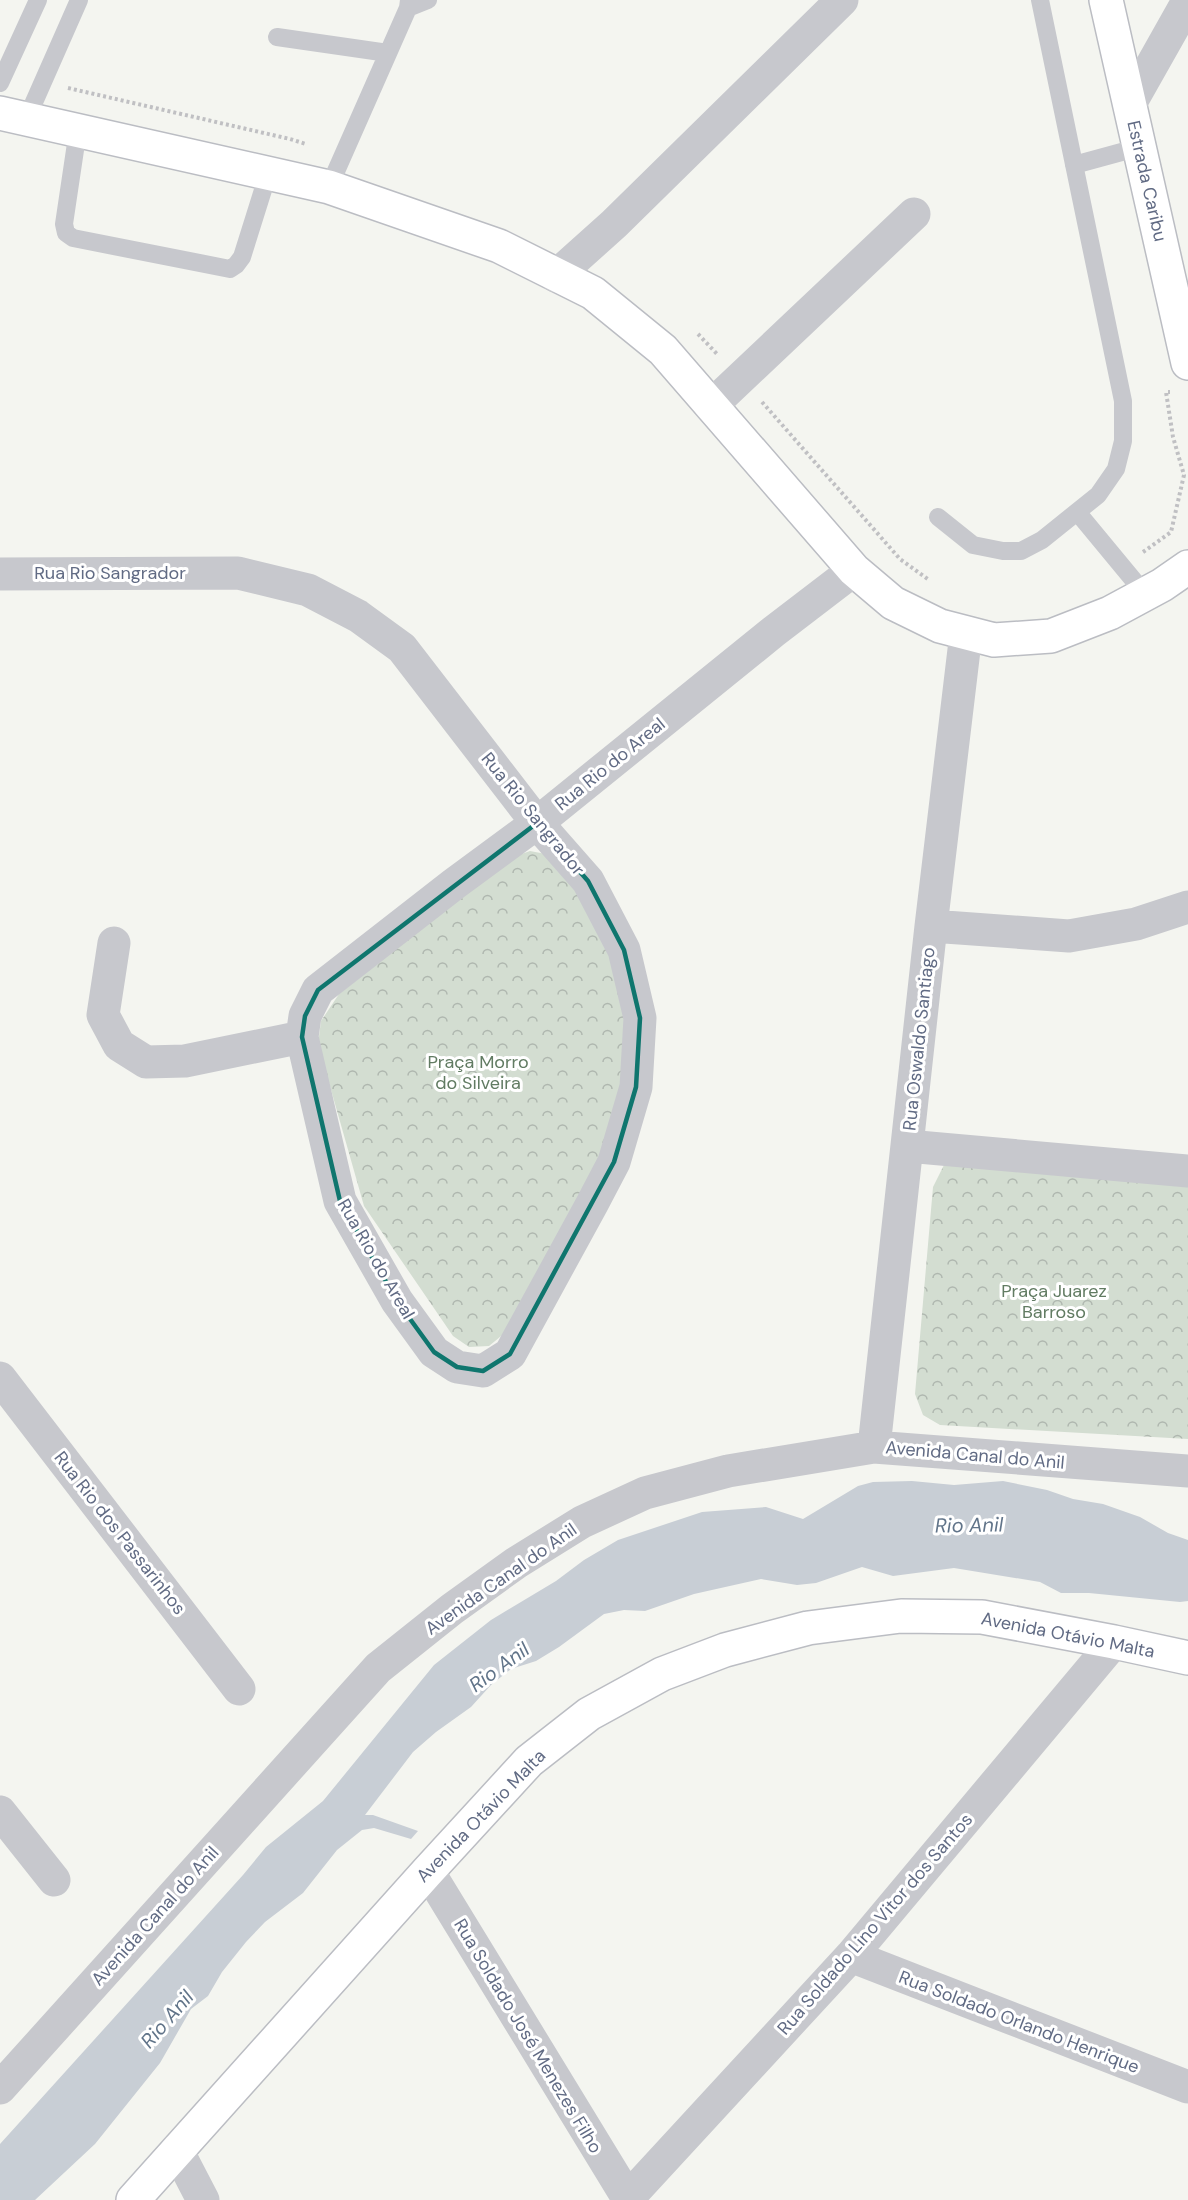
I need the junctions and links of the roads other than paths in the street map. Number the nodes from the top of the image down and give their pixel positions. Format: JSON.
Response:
{"nodes":[{"id":1,"x":38,"y":0,"type":"edge"},
{"id":2,"x":79,"y":0,"type":"edge"},
{"id":3,"x":428,"y":0,"type":"edge"},
{"id":4,"x":842,"y":0,"type":"edge"},
{"id":5,"x":1041,"y":0,"type":"edge"},
{"id":6,"x":1106,"y":0,"type":"edge"},
{"id":7,"x":1188,"y":1,"type":"edge"},
{"id":8,"x":409,"y":4,"type":"edge"},
{"id":9,"x":277,"y":37,"type":"dead end"},
{"id":10,"x":388,"y":53,"type":"junction"},
{"id":11,"x":0,"y":83,"type":"edge"},
{"id":12,"x":1130,"y":104,"type":"junction"},
{"id":13,"x":13,"y":116,"type":"edge"},
{"id":14,"x":78,"y":130,"type":"junction"},
{"id":15,"x":1140,"y":147,"type":"junction"},
{"id":16,"x":1074,"y":165,"type":"junction"},
{"id":17,"x":268,"y":174,"type":"junction"},
{"id":18,"x":329,"y":188,"type":"junction"},
{"id":19,"x":914,"y":214,"type":"dead end"},
{"id":20,"x":556,"y":276,"type":"junction"},
{"id":21,"x":1188,"y":363,"type":"edge"},
{"id":22,"x":711,"y":406,"type":"junction"},
{"id":23,"x":1078,"y":513,"type":"junction"},
{"id":24,"x":938,"y":517,"type":"dead end"},
{"id":25,"x":1188,"y":567,"type":"edge"},
{"id":26,"x":854,"y":570,"type":"junction"},
{"id":27,"x":0,"y":574,"type":"edge"},
{"id":28,"x":1145,"y":594,"type":"junction"},
{"id":29,"x":966,"y":633,"type":"junction"},
{"id":30,"x":537,"y":823,"type":"junction"},
{"id":31,"x":1188,"y":907,"type":"edge"},
{"id":32,"x":931,"y":926,"type":"junction"},
{"id":33,"x":114,"y":943,"type":"dead end"},
{"id":34,"x":302,"y":1037,"type":"junction"},
{"id":35,"x":907,"y":1146,"type":"junction"},
{"id":36,"x":1188,"y":1171,"type":"edge"},
{"id":37,"x":483,"y":1371,"type":"joint"},
{"id":38,"x":0,"y":1378,"type":"edge"},
{"id":39,"x":874,"y":1446,"type":"junction"},
{"id":40,"x":1188,"y":1471,"type":"edge"},
{"id":41,"x":1114,"y":1642,"type":"junction"},
{"id":42,"x":1188,"y":1659,"type":"edge"},
{"id":43,"x":239,"y":1689,"type":"dead end"},
{"id":44,"x":0,"y":1812,"type":"edge"},
{"id":45,"x":428,"y":1871,"type":"junction"},
{"id":46,"x":54,"y":1880,"type":"dead end"},
{"id":47,"x":851,"y":1956,"type":"junction"},
{"id":48,"x":1188,"y":2087,"type":"edge"},
{"id":49,"x":0,"y":2088,"type":"edge"},
{"id":50,"x":177,"y":2150,"type":"junction"},
{"id":51,"x":628,"y":2199,"type":"edge"},
{"id":52,"x":133,"y":2200,"type":"edge"},
{"id":53,"x":203,"y":2200,"type":"edge"}],
"edges":[{"from":1,"to":11,"type":"lane"},
{"from":2,"to":13,"type":"lane"},
{"from":3,"to":8,"type":"lane"},
{"from":4,"to":20,"type":"street"},
{"from":5,"to":16,"type":"lane"},
{"from":6,"to":12,"type":"street","name":"Estrada Caribu"},
{"from":7,"to":12,"type":"street"},
{"from":8,"to":10,"type":"lane"},
{"from":9,"to":10,"type":"lane"},
{"from":10,"to":18,"type":"lane"},
{"from":12,"to":15,"type":"street","name":"Estrada Caribu"},
{"from":13,"to":14,"type":"street"},
{"from":14,"to":17,"type":"street"},
{"from":14,"to":17,"type":"lane"},
{"from":15,"to":16,"type":"lane"},
{"from":15,"to":21,"type":"street","name":"Estrada Caribu"},
{"from":16,"to":23,"type":"lane"},
{"from":17,"to":18,"type":"street"},
{"from":18,"to":20,"type":"street"},
{"from":19,"to":22,"type":"street"},
{"from":20,"to":22,"type":"street"},
{"from":22,"to":26,"type":"street"},
{"from":23,"to":24,"type":"lane"},
{"from":23,"to":28,"type":"lane"},
{"from":25,"to":28,"type":"street"},
{"from":26,"to":29,"type":"street"},
{"from":26,"to":30,"type":"street","name":"Rua Rio do Areal"},
{"from":27,"to":30,"type":"street","name":"Rua Rio Sangrador"},
{"from":28,"to":29,"type":"street"},
{"from":29,"to":32,"type":"street","name":"Rua Oswaldo Santiago"},
{"from":30,"to":34,"type":"street","name":"Rua Rio do Areal"},
{"from":30,"to":37,"type":"street","name":"Rua Rio Sangrador"},
{"from":31,"to":32,"type":"street"},
{"from":32,"to":35,"type":"street","name":"Rua Oswaldo Santiago"},
{"from":33,"to":34,"type":"street"},
{"from":34,"to":37,"type":"street","name":"Rua Rio do Areal"},
{"from":35,"to":36,"type":"street"},
{"from":35,"to":39,"type":"street","name":"Rua Oswaldo Santiago"},
{"from":38,"to":43,"type":"street","name":"Rua Rio dos Passarinhos"},
{"from":39,"to":40,"type":"street","name":"Avenida Canal do Anil"},
{"from":39,"to":49,"type":"street","name":"Avenida Canal do Anil"},
{"from":41,"to":42,"type":"street","name":"Avenida Otávio Malta"},
{"from":41,"to":45,"type":"street","name":"Avenida Otávio Malta"},
{"from":41,"to":47,"type":"street","name":"Rua Soldado Lino Vitor dos Santos"},
{"from":44,"to":46,"type":"street"},
{"from":45,"to":50,"type":"street","name":"Avenida Otávio Malta"},
{"from":45,"to":51,"type":"street","name":"Rua Soldado José Menezes Filho"},
{"from":47,"to":48,"type":"street","name":"Rua Soldado Orlando Henrique"},
{"from":47,"to":51,"type":"street","name":"Rua Soldado Lino Vitor dos Santos"},
{"from":50,"to":52,"type":"street","name":"Avenida Otávio Malta"},
{"from":50,"to":53,"type":"street"}]}
